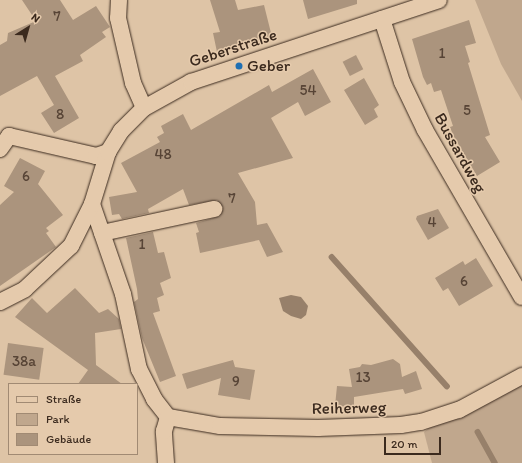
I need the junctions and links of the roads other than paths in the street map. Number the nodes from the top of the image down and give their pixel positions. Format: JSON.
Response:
{"nodes":[{"id":1,"x":119,"y":0,"type":"edge"},
{"id":2,"x":439,"y":0,"type":"edge"},
{"id":3,"x":382,"y":19,"type":"junction"},
{"id":4,"x":144,"y":108,"type":"junction"},
{"id":5,"x":0,"y":149,"type":"edge"},
{"id":6,"x":108,"y":152,"type":"junction"},
{"id":7,"x":92,"y":204,"type":"junction"},
{"id":8,"x":214,"y":209,"type":"dead end"},
{"id":9,"x":102,"y":233,"type":"junction"},
{"id":10,"x":522,"y":297,"type":"edge"},
{"id":11,"x":0,"y":302,"type":"edge"},
{"id":12,"x":522,"y":376,"type":"edge"},
{"id":13,"x":168,"y":417,"type":"junction"},
{"id":14,"x":166,"y":463,"type":"edge"}],
"edges":[{"from":1,"to":4,"type":"street"},
{"from":2,"to":3,"type":"street","name":"Geberstraße"},
{"from":3,"to":4,"type":"street","name":"Geberstraße"},
{"from":3,"to":10,"type":"street","name":"Bussardweg"},
{"from":4,"to":6,"type":"street","name":"Geberstraße"},
{"from":5,"to":6,"type":"street"},
{"from":6,"to":7,"type":"street","name":"Geberstraße"},
{"from":7,"to":9,"type":"street"},
{"from":7,"to":11,"type":"street","name":"Geberstraße"},
{"from":8,"to":9,"type":"street"},
{"from":9,"to":13,"type":"street"},
{"from":12,"to":13,"type":"street","name":"Reiherweg"},
{"from":13,"to":14,"type":"street"}]}
